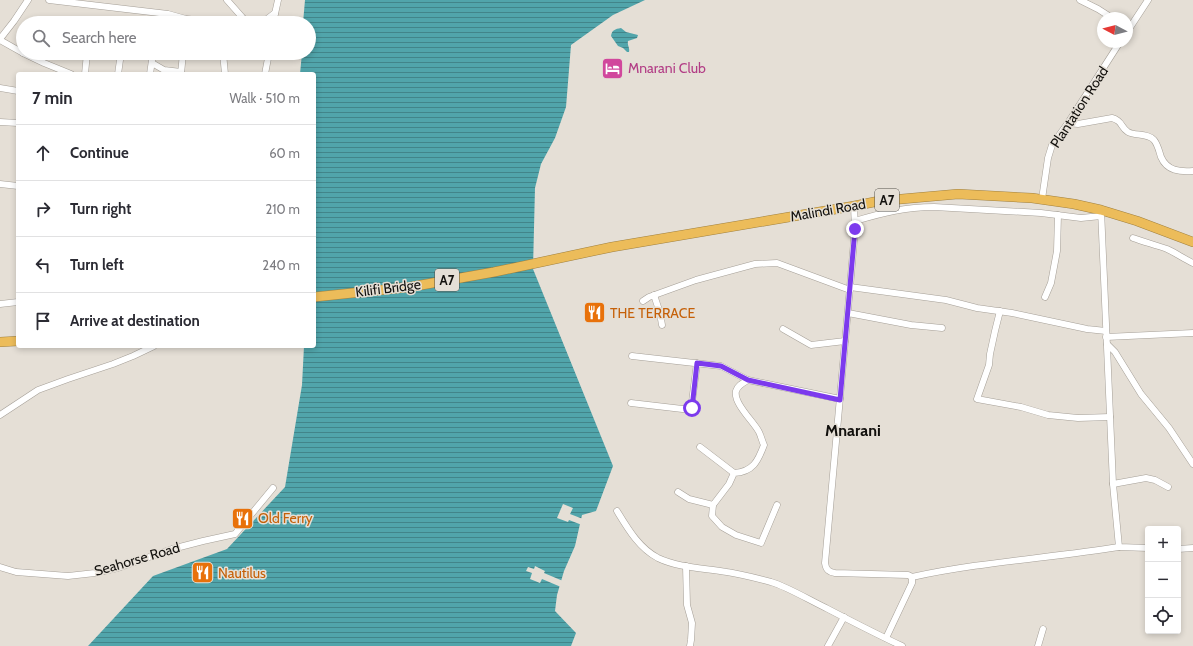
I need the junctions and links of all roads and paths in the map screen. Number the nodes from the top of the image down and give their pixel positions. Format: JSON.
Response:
{"nodes":[{"id":1,"x":28,"y":0,"type":"edge"},
{"id":2,"x":49,"y":0,"type":"edge"},
{"id":3,"x":227,"y":0,"type":"edge"},
{"id":4,"x":278,"y":0,"type":"edge"},
{"id":5,"x":1080,"y":0,"type":"edge"},
{"id":6,"x":1148,"y":0,"type":"edge"},
{"id":7,"x":1103,"y":12,"type":"edge"},
{"id":8,"x":275,"y":13,"type":"junction"},
{"id":9,"x":162,"y":14,"type":"joint"},
{"id":10,"x":17,"y":16,"type":"edge"},
{"id":11,"x":176,"y":16,"type":"edge"},
{"id":12,"x":240,"y":16,"type":"edge"},
{"id":13,"x":271,"y":16,"type":"edge"},
{"id":14,"x":274,"y":16,"type":"edge"},
{"id":15,"x":16,"y":18,"type":"edge"},
{"id":16,"x":1133,"y":22,"type":"edge"},
{"id":17,"x":0,"y":40,"type":"edge"},
{"id":18,"x":1116,"y":48,"type":"edge"},
{"id":19,"x":16,"y":49,"type":"edge"},
{"id":20,"x":36,"y":60,"type":"edge"},
{"id":21,"x":86,"y":60,"type":"edge"},
{"id":22,"x":120,"y":60,"type":"edge"},
{"id":23,"x":182,"y":60,"type":"edge"},
{"id":24,"x":224,"y":60,"type":"edge"},
{"id":25,"x":268,"y":60,"type":"edge"},
{"id":26,"x":152,"y":63,"type":"joint"},
{"id":27,"x":66,"y":72,"type":"edge"},
{"id":28,"x":85,"y":72,"type":"edge"},
{"id":29,"x":118,"y":72,"type":"edge"},
{"id":30,"x":150,"y":72,"type":"edge"},
{"id":31,"x":175,"y":72,"type":"edge"},
{"id":32,"x":181,"y":72,"type":"edge"},
{"id":33,"x":226,"y":72,"type":"edge"},
{"id":34,"x":265,"y":72,"type":"edge"},
{"id":35,"x":0,"y":88,"type":"edge"},
{"id":36,"x":16,"y":91,"type":"edge"},
{"id":37,"x":0,"y":122,"type":"edge"},
{"id":38,"x":16,"y":123,"type":"edge"},
{"id":39,"x":1068,"y":123,"type":"junction"},
{"id":40,"x":1193,"y":171,"type":"edge"},
{"id":41,"x":0,"y":184,"type":"edge"},
{"id":42,"x":16,"y":186,"type":"edge"},
{"id":43,"x":1042,"y":199,"type":"junction"},
{"id":44,"x":854,"y":206,"type":"junction"},
{"id":45,"x":1101,"y":213,"type":"junction"},
{"id":46,"x":1058,"y":215,"type":"junction"},
{"id":47,"x":855,"y":221,"type":"junction"},
{"id":48,"x":1133,"y":238,"type":"dead end"},
{"id":49,"x":1193,"y":242,"type":"edge"},
{"id":50,"x":579,"y":254,"type":"joint"},
{"id":51,"x":1193,"y":262,"type":"edge"},
{"id":52,"x":850,"y":289,"type":"junction"},
{"id":53,"x":654,"y":295,"type":"junction"},
{"id":54,"x":316,"y":297,"type":"edge"},
{"id":55,"x":1045,"y":297,"type":"dead end"},
{"id":56,"x":643,"y":301,"type":"dead end"},
{"id":57,"x":16,"y":302,"type":"edge"},
{"id":58,"x":0,"y":304,"type":"edge"},
{"id":59,"x":1000,"y":311,"type":"junction"},
{"id":60,"x":848,"y":313,"type":"junction"},
{"id":61,"x":662,"y":325,"type":"dead end"},
{"id":62,"x":942,"y":328,"type":"dead end"},
{"id":63,"x":783,"y":329,"type":"dead end"},
{"id":64,"x":1193,"y":333,"type":"edge"},
{"id":65,"x":1106,"y":334,"type":"junction"},
{"id":66,"x":16,"y":341,"type":"edge"},
{"id":67,"x":846,"y":341,"type":"junction"},
{"id":68,"x":0,"y":342,"type":"edge"},
{"id":69,"x":1107,"y":343,"type":"junction"},
{"id":70,"x":149,"y":348,"type":"edge"},
{"id":71,"x":632,"y":356,"type":"dead end"},
{"id":72,"x":697,"y":363,"type":"junction"},
{"id":73,"x":748,"y":380,"type":"junction"},
{"id":74,"x":840,"y":400,"type":"junction"},
{"id":75,"x":631,"y":403,"type":"dead end"},
{"id":76,"x":0,"y":415,"type":"edge"},
{"id":77,"x":1110,"y":417,"type":"junction"},
{"id":78,"x":700,"y":447,"type":"dead end"},
{"id":79,"x":1193,"y":464,"type":"edge"},
{"id":80,"x":734,"y":473,"type":"junction"},
{"id":81,"x":1113,"y":484,"type":"junction"},
{"id":82,"x":1168,"y":487,"type":"dead end"},
{"id":83,"x":273,"y":488,"type":"dead end"},
{"id":84,"x":678,"y":492,"type":"dead end"},
{"id":85,"x":713,"y":505,"type":"junction"},
{"id":86,"x":777,"y":505,"type":"dead end"},
{"id":87,"x":617,"y":511,"type":"dead end"},
{"id":88,"x":1119,"y":547,"type":"junction"},
{"id":89,"x":1145,"y":548,"type":"edge"},
{"id":90,"x":1181,"y":548,"type":"edge"},
{"id":91,"x":1193,"y":548,"type":"edge"},
{"id":92,"x":686,"y":566,"type":"junction"},
{"id":93,"x":0,"y":567,"type":"edge"},
{"id":94,"x":912,"y":578,"type":"junction"},
{"id":95,"x":844,"y":617,"type":"junction"},
{"id":96,"x":1043,"y":629,"type":"dead end"},
{"id":97,"x":886,"y":638,"type":"junction"},
{"id":98,"x":690,"y":646,"type":"edge"},
{"id":99,"x":828,"y":646,"type":"edge"},
{"id":100,"x":902,"y":646,"type":"edge"},
{"id":101,"x":1038,"y":646,"type":"edge"}],
"edges":[{"from":1,"to":10,"type":"street"},
{"from":2,"to":9,"type":"street"},
{"from":3,"to":12,"type":"street"},
{"from":4,"to":8,"type":"street"},
{"from":5,"to":7,"type":"street"},
{"from":6,"to":16,"type":"street"},
{"from":8,"to":13,"type":"street"},
{"from":8,"to":14,"type":"street"},
{"from":9,"to":11,"type":"street"},
{"from":15,"to":17,"type":"street"},
{"from":17,"to":19,"type":"street"},
{"from":18,"to":39,"type":"street","name":"Plantation Road"},
{"from":20,"to":27,"type":"street"},
{"from":21,"to":28,"type":"street"},
{"from":22,"to":29,"type":"street"},
{"from":23,"to":32,"type":"street"},
{"from":24,"to":33,"type":"street"},
{"from":25,"to":34,"type":"street"},
{"from":26,"to":30,"type":"street"},
{"from":26,"to":31,"type":"street"},
{"from":35,"to":36,"type":"street"},
{"from":37,"to":38,"type":"street"},
{"from":39,"to":40,"type":"street"},
{"from":39,"to":43,"type":"street","name":"Plantation Road"},
{"from":41,"to":42,"type":"street"},
{"from":43,"to":44,"type":"highway","name":"Malindi Road","number":"A7"},
{"from":43,"to":45,"type":"highway","name":"Malindi Road","number":"A7"},
{"from":44,"to":47,"type":"street"},
{"from":44,"to":50,"type":"highway","name":"Malindi Road","number":"A7"},
{"from":45,"to":46,"type":"street"},
{"from":45,"to":49,"type":"highway","name":"Malindi Road","number":"A7"},
{"from":45,"to":65,"type":"street"},
{"from":46,"to":47,"type":"street"},
{"from":46,"to":55,"type":"street"},
{"from":47,"to":52,"type":"street"},
{"from":48,"to":51,"type":"street"},
{"from":50,"to":54,"type":"highway","name":"Kilifi Bridge","number":"A7"},
{"from":52,"to":53,"type":"street"},
{"from":52,"to":59,"type":"street"},
{"from":52,"to":60,"type":"street"},
{"from":53,"to":56,"type":"street"},
{"from":53,"to":61,"type":"street"},
{"from":57,"to":58,"type":"street"},
{"from":59,"to":65,"type":"street"},
{"from":59,"to":77,"type":"street"},
{"from":60,"to":62,"type":"street"},
{"from":60,"to":67,"type":"street"},
{"from":63,"to":67,"type":"street"},
{"from":64,"to":65,"type":"street"},
{"from":65,"to":69,"type":"street"},
{"from":66,"to":68,"type":"highway"},
{"from":67,"to":74,"type":"street"},
{"from":69,"to":77,"type":"street"},
{"from":69,"to":79,"type":"street"},
{"from":70,"to":76,"type":"street"},
{"from":71,"to":72,"type":"street"},
{"from":72,"to":73,"type":"street"},
{"from":72,"to":75,"type":"street"},
{"from":73,"to":74,"type":"street"},
{"from":73,"to":80,"type":"street"},
{"from":74,"to":94,"type":"street"},
{"from":77,"to":81,"type":"street"},
{"from":78,"to":80,"type":"street"},
{"from":80,"to":85,"type":"street"},
{"from":81,"to":82,"type":"street"},
{"from":81,"to":88,"type":"street"},
{"from":83,"to":93,"type":"street","name":"Seahorse Road"},
{"from":84,"to":85,"type":"street"},
{"from":85,"to":86,"type":"street"},
{"from":87,"to":92,"type":"street"},
{"from":88,"to":89,"type":"street"},
{"from":88,"to":94,"type":"street"},
{"from":90,"to":91,"type":"street"},
{"from":92,"to":95,"type":"street"},
{"from":92,"to":98,"type":"street"},
{"from":94,"to":97,"type":"street"},
{"from":95,"to":97,"type":"street"},
{"from":95,"to":99,"type":"street"},
{"from":96,"to":101,"type":"street"},
{"from":97,"to":100,"type":"street"}]}
